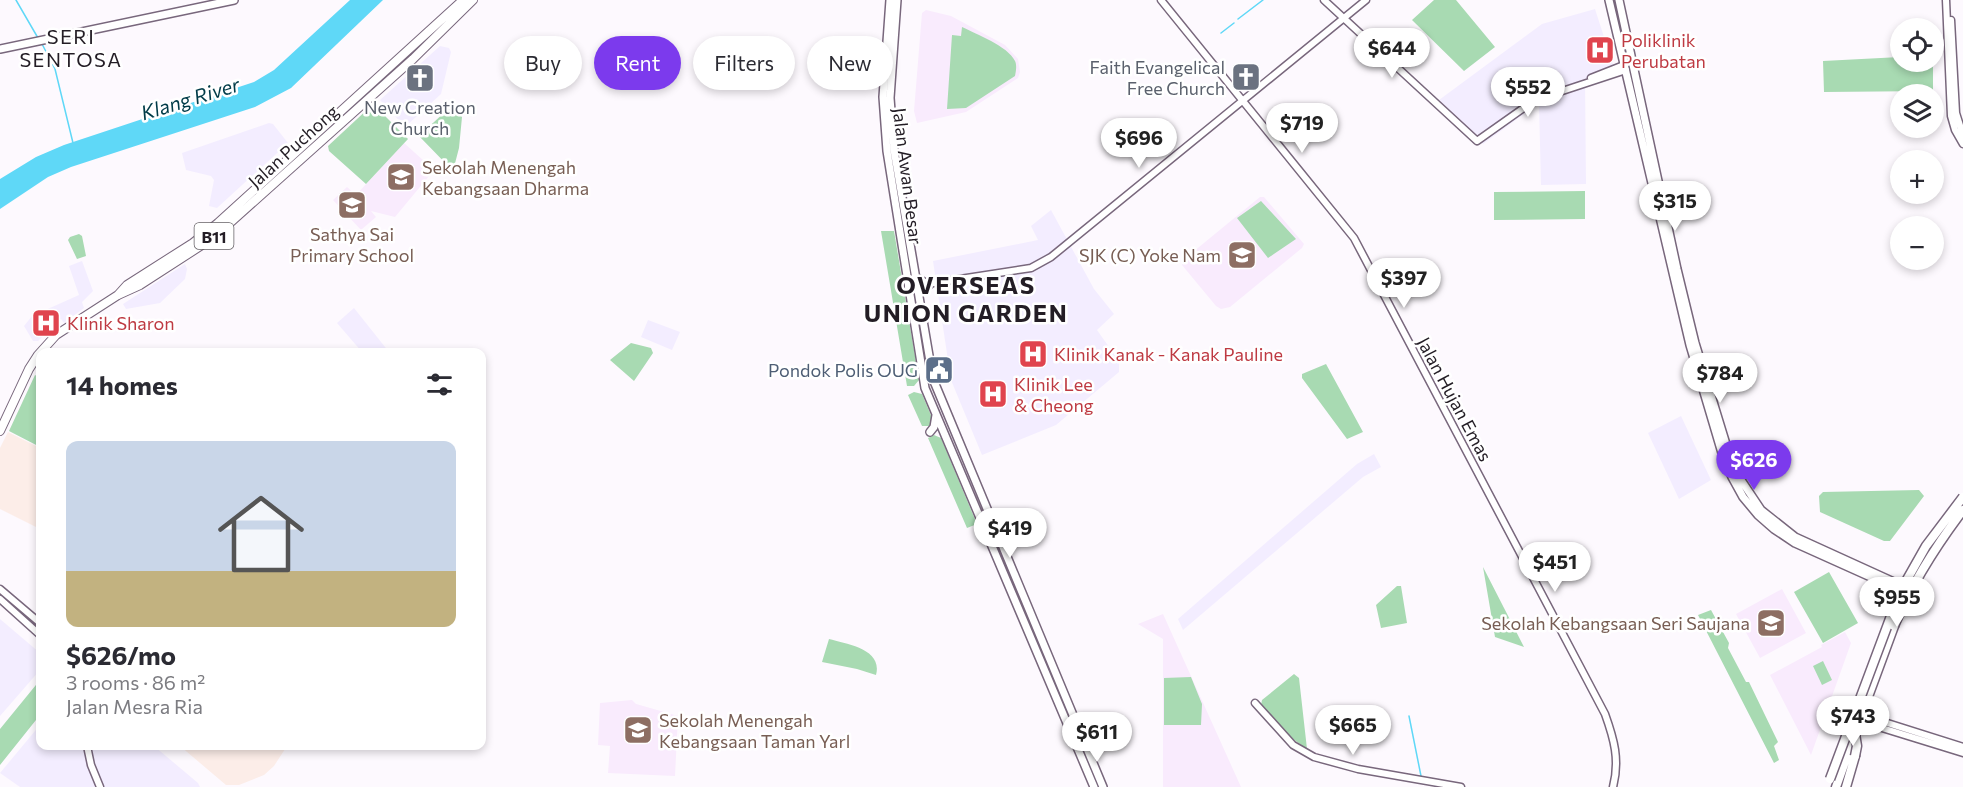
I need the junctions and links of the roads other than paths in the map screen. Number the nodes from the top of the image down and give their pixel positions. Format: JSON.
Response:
{"nodes":[{"id":1,"x":234,"y":0,"type":"edge"},
{"id":2,"x":463,"y":0,"type":"edge"},
{"id":3,"x":473,"y":0,"type":"edge"},
{"id":4,"x":890,"y":0,"type":"edge"},
{"id":5,"x":897,"y":0,"type":"edge"},
{"id":6,"x":1161,"y":0,"type":"edge"},
{"id":7,"x":1324,"y":0,"type":"edge"},
{"id":8,"x":1366,"y":0,"type":"edge"},
{"id":9,"x":1609,"y":0,"type":"edge"},
{"id":10,"x":1948,"y":0,"type":"edge"},
{"id":11,"x":1617,"y":1,"type":"edge"},
{"id":12,"x":1344,"y":19,"type":"junction"},
{"id":13,"x":1613,"y":19,"type":"junction"},
{"id":14,"x":0,"y":50,"type":"edge"},
{"id":15,"x":1631,"y":57,"type":"junction"},
{"id":16,"x":1626,"y":68,"type":"junction"},
{"id":17,"x":1636,"y":78,"type":"junction"},
{"id":18,"x":1243,"y":100,"type":"junction"},
{"id":19,"x":1963,"y":135,"type":"edge"},
{"id":20,"x":1963,"y":144,"type":"edge"},
{"id":21,"x":917,"y":278,"type":"junction"},
{"id":22,"x":929,"y":285,"type":"junction"},
{"id":23,"x":908,"y":287,"type":"junction"},
{"id":24,"x":919,"y":290,"type":"junction"},
{"id":25,"x":118,"y":295,"type":"junction"},
{"id":26,"x":43,"y":348,"type":"edge"},
{"id":27,"x":36,"y":360,"type":"edge"},
{"id":28,"x":936,"y":415,"type":"junction"},
{"id":29,"x":0,"y":431,"type":"edge"},
{"id":30,"x":930,"y":432,"type":"dead end"},
{"id":31,"x":1963,"y":495,"type":"edge"},
{"id":32,"x":1963,"y":512,"type":"edge"},
{"id":33,"x":1907,"y":574,"type":"junction"},
{"id":34,"x":1887,"y":581,"type":"junction"},
{"id":35,"x":1900,"y":587,"type":"junction"},
{"id":36,"x":0,"y":589,"type":"edge"},
{"id":37,"x":1912,"y":593,"type":"junction"},
{"id":38,"x":0,"y":599,"type":"edge"},
{"id":39,"x":1894,"y":600,"type":"junction"},
{"id":40,"x":36,"y":620,"type":"edge"},
{"id":41,"x":36,"y":631,"type":"edge"},
{"id":42,"x":1062,"y":691,"type":"junction"},
{"id":43,"x":1058,"y":702,"type":"junction"},
{"id":44,"x":1255,"y":703,"type":"dead end"},
{"id":45,"x":1851,"y":715,"type":"junction"},
{"id":46,"x":1863,"y":719,"type":"junction"},
{"id":47,"x":1855,"y":734,"type":"junction"},
{"id":48,"x":1963,"y":747,"type":"edge"},
{"id":49,"x":85,"y":750,"type":"edge"},
{"id":50,"x":1963,"y":753,"type":"edge"},
{"id":51,"x":98,"y":787,"type":"edge"},
{"id":52,"x":1094,"y":787,"type":"edge"},
{"id":53,"x":1102,"y":787,"type":"edge"},
{"id":54,"x":1461,"y":787,"type":"edge"},
{"id":55,"x":1613,"y":787,"type":"edge"},
{"id":56,"x":1826,"y":787,"type":"edge"},
{"id":57,"x":1837,"y":787,"type":"edge"},
{"id":58,"x":1846,"y":787,"type":"edge"}],
"edges":[{"from":1,"to":14,"type":"main road"},
{"from":2,"to":25,"type":"main road","name":"Jalan Puchong","number":"B11"},
{"from":3,"to":25,"type":"main road","name":"Jalan Puchong","number":"B11"},
{"from":4,"to":23,"type":"main road","name":"Jalan Awan Besar"},
{"from":5,"to":21,"type":"main road","name":"Jalan Awan Besar"},
{"from":6,"to":18,"type":"street","name":"Jalan Hujan Emas"},
{"from":7,"to":12,"type":"street"},
{"from":8,"to":12,"type":"street"},
{"from":9,"to":13,"type":"main road"},
{"from":10,"to":19,"type":"street"},
{"from":10,"to":20,"type":"street"},
{"from":11,"to":13,"type":"main road"},
{"from":11,"to":15,"type":"main road"},
{"from":12,"to":16,"type":"street"},
{"from":12,"to":18,"type":"street"},
{"from":13,"to":16,"type":"main road"},
{"from":15,"to":16,"type":"main road"},
{"from":15,"to":17,"type":"main road"},
{"from":16,"to":17,"type":"main road"},
{"from":16,"to":34,"type":"main road"},
{"from":17,"to":34,"type":"main road"},
{"from":18,"to":22,"type":"street"},
{"from":18,"to":55,"type":"street","name":"Jalan Hujan Emas"},
{"from":21,"to":22,"type":"main road"},
{"from":21,"to":24,"type":"main road","name":"Jalan Awan Besar"},
{"from":22,"to":24,"type":"main road"},
{"from":23,"to":24,"type":"street"},
{"from":23,"to":28,"type":"main road","name":"Jalan Awan Besar"},
{"from":24,"to":42,"type":"main road","name":"Jalan Awan Besar"},
{"from":25,"to":26,"type":"main road","name":"Jalan Puchong","number":"B11"},
{"from":27,"to":29,"type":"main road","name":"Jalan Puchong","number":"B11"},
{"from":28,"to":30,"type":"main road"},
{"from":28,"to":43,"type":"main road","name":"Jalan Awan Besar"},
{"from":31,"to":33,"type":"main road"},
{"from":31,"to":56,"type":"highway","bridge":true},
{"from":32,"to":37,"type":"main road"},
{"from":32,"to":47,"type":"highway","bridge":true},
{"from":33,"to":34,"type":"main road"},
{"from":33,"to":35,"type":"main road"},
{"from":34,"to":35,"type":"main road"},
{"from":34,"to":39,"type":"main road"},
{"from":35,"to":37,"type":"main road"},
{"from":35,"to":39,"type":"main road"},
{"from":36,"to":40,"type":"street"},
{"from":37,"to":46,"type":"main road"},
{"from":38,"to":41,"type":"street"},
{"from":39,"to":45,"type":"main road"},
{"from":42,"to":43,"type":"main road"},
{"from":42,"to":53,"type":"main road","name":"Jalan Awan Besar"},
{"from":43,"to":52,"type":"main road","name":"Jalan Awan Besar"},
{"from":44,"to":54,"type":"street"},
{"from":45,"to":46,"type":"street"},
{"from":45,"to":56,"type":"main road"},
{"from":46,"to":48,"type":"street"},
{"from":46,"to":50,"type":"street"},
{"from":46,"to":57,"type":"main road"},
{"from":47,"to":57,"type":"highway"},
{"from":47,"to":58,"type":"highway","bridge":true},
{"from":49,"to":51,"type":"street"}]}
